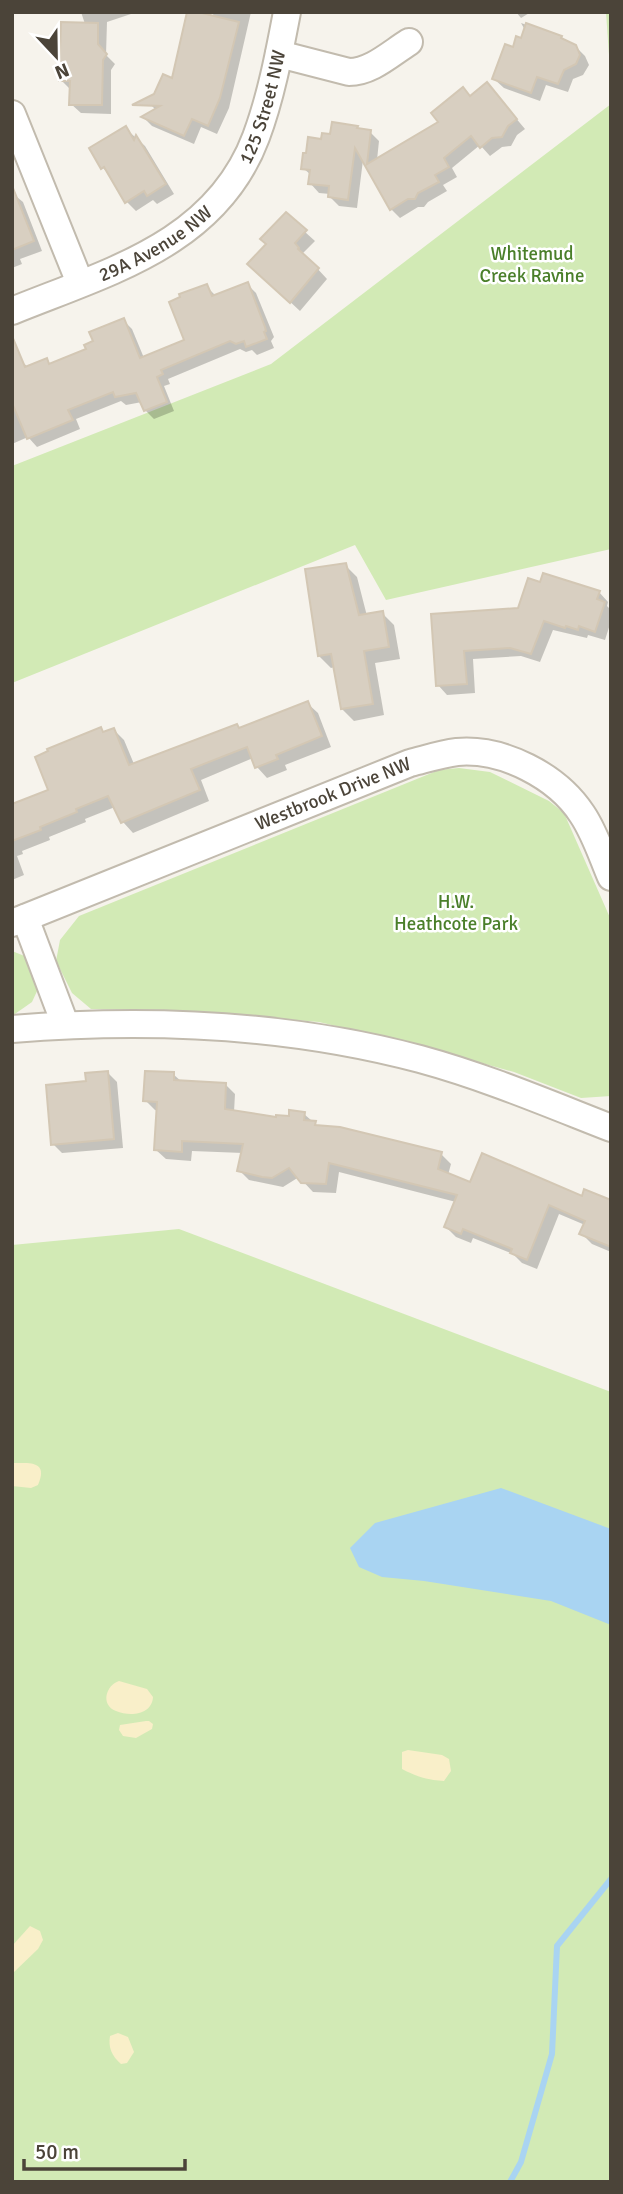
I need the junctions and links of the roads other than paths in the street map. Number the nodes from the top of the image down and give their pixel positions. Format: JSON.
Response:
{"nodes":[{"id":1,"x":287,"y":12,"type":"edge"},
{"id":2,"x":409,"y":42,"type":"dead end"},
{"id":3,"x":279,"y":54,"type":"junction"},
{"id":4,"x":12,"y":114,"type":"edge"},
{"id":5,"x":223,"y":195,"type":"joint"},
{"id":6,"x":80,"y":284,"type":"junction"},
{"id":7,"x":12,"y":311,"type":"edge"},
{"id":8,"x":611,"y":877,"type":"edge"},
{"id":9,"x":19,"y":920,"type":"edge"},
{"id":10,"x":65,"y":1024,"type":"junction"},
{"id":11,"x":12,"y":1028,"type":"edge"},
{"id":12,"x":610,"y":1126,"type":"edge"}],
"edges":[{"from":1,"to":3,"type":"street","name":"125 Street NW"},
{"from":2,"to":3,"type":"street"},
{"from":3,"to":5,"type":"street","name":"125 Street NW"},
{"from":4,"to":6,"type":"street","name":"29A Avenue NW"},
{"from":5,"to":6,"type":"street","name":"29A Avenue NW"},
{"from":6,"to":7,"type":"street","name":"29A Avenue NW"},
{"from":8,"to":9,"type":"street","name":"Westbrook Drive NW"},
{"from":9,"to":10,"type":"street"},
{"from":10,"to":11,"type":"street"},
{"from":10,"to":12,"type":"street"}]}
